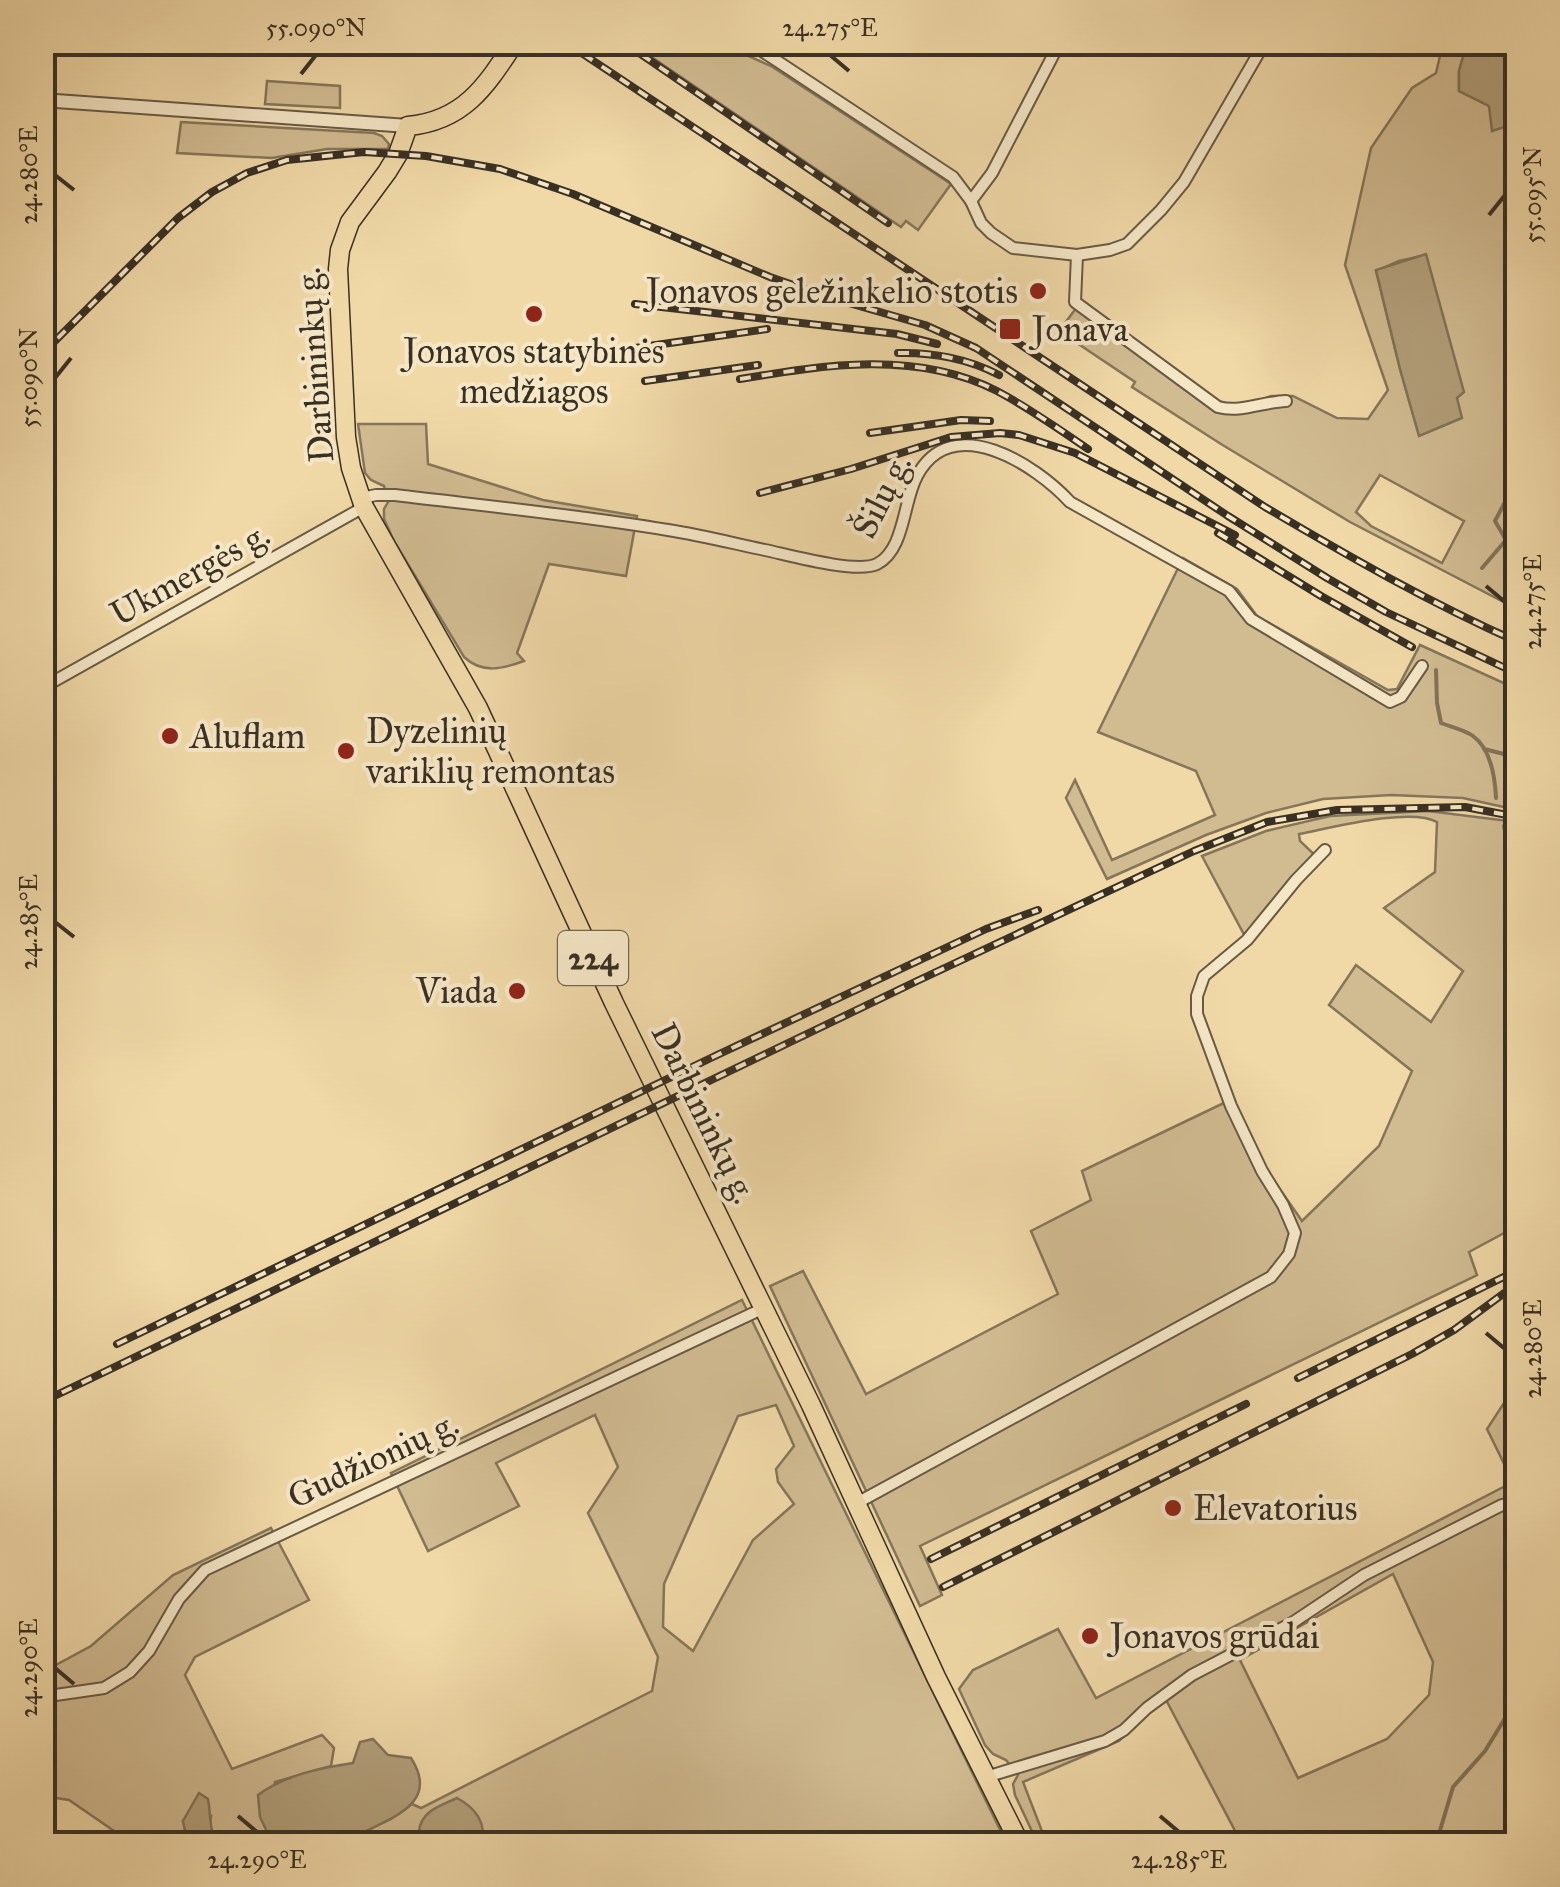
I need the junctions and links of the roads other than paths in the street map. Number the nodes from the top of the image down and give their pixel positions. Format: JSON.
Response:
{"nodes":[{"id":1,"x":515,"y":42,"type":"edge"},
{"id":2,"x":743,"y":42,"type":"edge"},
{"id":3,"x":1060,"y":42,"type":"edge"},
{"id":4,"x":1265,"y":42,"type":"edge"},
{"id":5,"x":761,"y":46,"type":"edge"},
{"id":6,"x":42,"y":100,"type":"edge"},
{"id":7,"x":408,"y":126,"type":"junction"},
{"id":8,"x":971,"y":201,"type":"junction"},
{"id":9,"x":1077,"y":254,"type":"junction"},
{"id":10,"x":1286,"y":401,"type":"dead end"},
{"id":11,"x":363,"y":503,"type":"junction"},
{"id":12,"x":1422,"y":666,"type":"dead end"},
{"id":13,"x":42,"y":688,"type":"edge"},
{"id":14,"x":1326,"y":850,"type":"dead end"},
{"id":15,"x":764,"y":1308,"type":"junction"},
{"id":16,"x":1518,"y":1501,"type":"edge"},
{"id":17,"x":857,"y":1504,"type":"junction"},
{"id":18,"x":42,"y":1698,"type":"edge"},
{"id":19,"x":986,"y":1777,"type":"junction"},
{"id":20,"x":1020,"y":1844,"type":"edge"}],
"edges":[{"from":1,"to":7,"type":"main road"},
{"from":2,"to":5,"type":"street"},
{"from":3,"to":8,"type":"street"},
{"from":4,"to":9,"type":"street"},
{"from":5,"to":8,"type":"street"},
{"from":6,"to":7,"type":"street"},
{"from":7,"to":11,"type":"main road","name":"Darbininkų g.","number":"224"},
{"from":8,"to":9,"type":"street"},
{"from":9,"to":10,"type":"street"},
{"from":11,"to":12,"type":"street","name":"Šilų g."},
{"from":11,"to":13,"type":"street","name":"Ukmergės g."},
{"from":11,"to":15,"type":"main road","name":"Darbininkų g.","number":"224"},
{"from":14,"to":17,"type":"street"},
{"from":15,"to":17,"type":"main road","name":"Darbininkų g.","number":"224"},
{"from":15,"to":18,"type":"street","name":"Gudžionių g."},
{"from":16,"to":19,"type":"street"},
{"from":17,"to":19,"type":"main road","name":"Darbininkų g.","number":"224"},
{"from":19,"to":20,"type":"main road","name":"Darbininkų g.","number":"224"}]}
